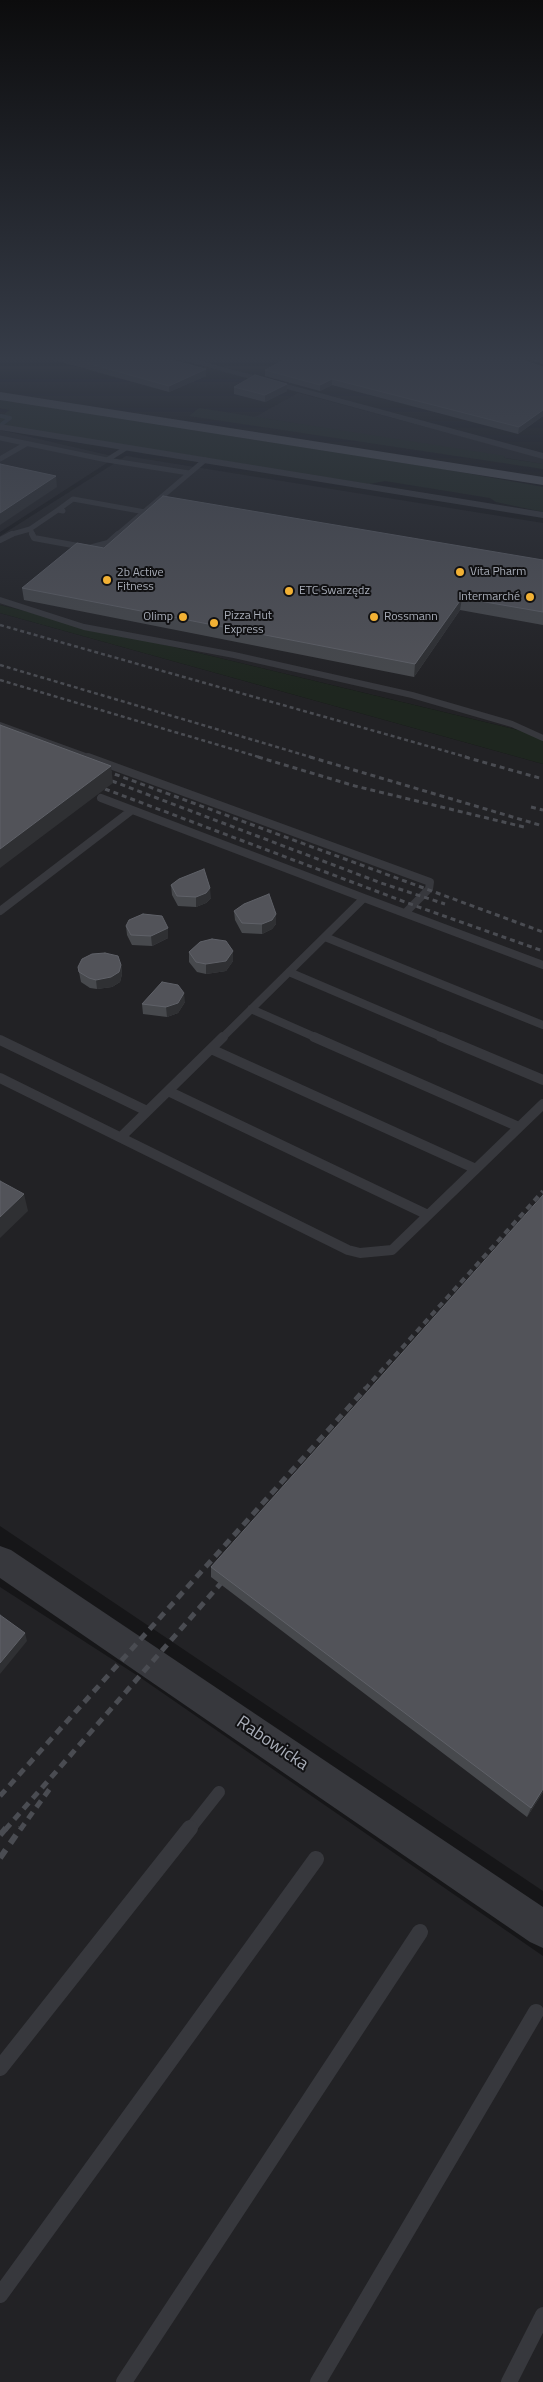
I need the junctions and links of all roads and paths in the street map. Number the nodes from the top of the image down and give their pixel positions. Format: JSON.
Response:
{"nodes":[{"id":1,"x":159,"y":468,"type":"edge"},
{"id":2,"x":196,"y":468,"type":"edge"},
{"id":3,"x":255,"y":468,"type":"edge"},
{"id":4,"x":461,"y":468,"type":"edge"},
{"id":5,"x":518,"y":468,"type":"edge"},
{"id":6,"x":543,"y":472,"type":"edge"},
{"id":7,"x":190,"y":473,"type":"junction"},
{"id":8,"x":543,"y":481,"type":"edge"},
{"id":9,"x":145,"y":512,"type":"junction"},
{"id":10,"x":543,"y":515,"type":"edge"},
{"id":11,"x":41,"y":521,"type":"junction"},
{"id":12,"x":48,"y":523,"type":"dead end"},
{"id":13,"x":30,"y":529,"type":"junction"},
{"id":14,"x":0,"y":540,"type":"edge"},
{"id":15,"x":0,"y":600,"type":"edge"},
{"id":16,"x":0,"y":725,"type":"edge"},
{"id":17,"x":543,"y":738,"type":"edge"},
{"id":18,"x":101,"y":798,"type":"dead end"},
{"id":19,"x":132,"y":810,"type":"junction"},
{"id":20,"x":364,"y":898,"type":"junction"},
{"id":21,"x":0,"y":912,"type":"edge"},
{"id":22,"x":405,"y":914,"type":"junction"},
{"id":23,"x":325,"y":937,"type":"junction"},
{"id":24,"x":543,"y":965,"type":"edge"},
{"id":25,"x":289,"y":972,"type":"junction"},
{"id":26,"x":251,"y":1009,"type":"junction"},
{"id":27,"x":543,"y":1025,"type":"edge"},
{"id":28,"x":0,"y":1040,"type":"edge"},
{"id":29,"x":211,"y":1049,"type":"junction"},
{"id":30,"x":0,"y":1078,"type":"edge"},
{"id":31,"x":543,"y":1080,"type":"edge"},
{"id":32,"x":168,"y":1091,"type":"junction"},
{"id":33,"x":543,"y":1104,"type":"edge"},
{"id":34,"x":147,"y":1111,"type":"junction"},
{"id":35,"x":518,"y":1128,"type":"junction"},
{"id":36,"x":121,"y":1137,"type":"junction"},
{"id":37,"x":476,"y":1169,"type":"junction"},
{"id":38,"x":428,"y":1215,"type":"junction"},
{"id":39,"x":0,"y":1560,"type":"edge"},
{"id":40,"x":219,"y":1792,"type":"dead end"},
{"id":41,"x":316,"y":1860,"type":"dead end"},
{"id":42,"x":543,"y":1929,"type":"edge"},
{"id":43,"x":420,"y":1932,"type":"dead end"},
{"id":44,"x":536,"y":2012,"type":"dead end"},
{"id":45,"x":0,"y":2068,"type":"edge"},
{"id":46,"x":0,"y":2295,"type":"edge"},
{"id":47,"x":543,"y":2315,"type":"edge"},
{"id":48,"x":124,"y":2382,"type":"edge"},
{"id":49,"x":318,"y":2382,"type":"edge"},
{"id":50,"x":509,"y":2382,"type":"edge"}],
"edges":[{"from":1,"to":7,"type":"lane"},
{"from":2,"to":7,"type":"lane"},
{"from":3,"to":10,"type":"street"},
{"from":4,"to":8,"type":"main road"},
{"from":5,"to":6,"type":"main road"},
{"from":7,"to":9,"type":"lane"},
{"from":9,"to":11,"type":"lane"},
{"from":9,"to":13,"type":"lane"},
{"from":11,"to":12,"type":"lane"},
{"from":11,"to":13,"type":"lane"},
{"from":13,"to":14,"type":"lane"},
{"from":15,"to":17,"type":"lane"},
{"from":16,"to":22,"type":"lane"},
{"from":18,"to":19,"type":"lane"},
{"from":19,"to":20,"type":"lane"},
{"from":19,"to":21,"type":"lane"},
{"from":20,"to":22,"type":"lane"},
{"from":20,"to":23,"type":"lane"},
{"from":22,"to":24,"type":"lane"},
{"from":23,"to":25,"type":"lane"},
{"from":23,"to":27,"type":"lane"},
{"from":25,"to":26,"type":"lane"},
{"from":25,"to":31,"type":"lane"},
{"from":26,"to":29,"type":"lane"},
{"from":26,"to":35,"type":"lane"},
{"from":28,"to":34,"type":"lane"},
{"from":29,"to":32,"type":"lane"},
{"from":29,"to":37,"type":"lane"},
{"from":30,"to":36,"type":"lane"},
{"from":32,"to":34,"type":"lane"},
{"from":32,"to":38,"type":"lane"},
{"from":33,"to":35,"type":"lane"},
{"from":34,"to":36,"type":"lane"},
{"from":35,"to":37,"type":"lane"},
{"from":36,"to":38,"type":"lane"},
{"from":37,"to":38,"type":"lane"},
{"from":39,"to":42,"type":"street","name":"Rabowicka"},
{"from":40,"to":45,"type":"lane"},
{"from":41,"to":46,"type":"lane"},
{"from":43,"to":48,"type":"lane"},
{"from":44,"to":49,"type":"lane"},
{"from":47,"to":50,"type":"lane"}]}
